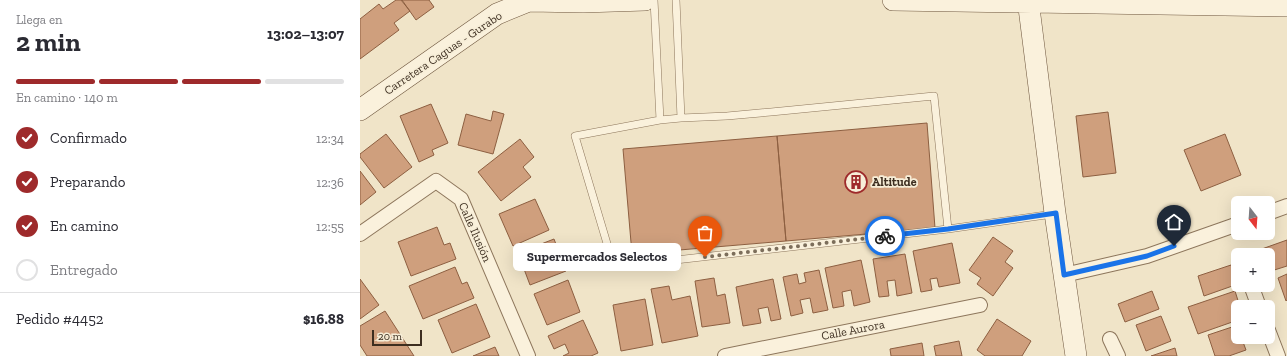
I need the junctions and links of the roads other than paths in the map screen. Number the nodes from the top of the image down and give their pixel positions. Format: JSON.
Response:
{"nodes":[{"id":1,"x":645,"y":0,"type":"edge"},
{"id":2,"x":654,"y":0,"type":"edge"},
{"id":3,"x":676,"y":0,"type":"edge"},
{"id":4,"x":893,"y":0,"type":"edge"},
{"id":5,"x":530,"y":1,"type":"edge"},
{"id":6,"x":1029,"y":1,"type":"edge"},
{"id":7,"x":1232,"y":3,"type":"edge"},
{"id":8,"x":1287,"y":6,"type":"edge"},
{"id":9,"x":360,"y":110,"type":"edge"},
{"id":10,"x":681,"y":118,"type":"junction"},
{"id":11,"x":660,"y":120,"type":"junction"},
{"id":12,"x":1287,"y":206,"type":"edge"},
{"id":13,"x":1275,"y":210,"type":"edge"},
{"id":14,"x":1056,"y":213,"type":"junction"},
{"id":15,"x":1231,"y":226,"type":"edge"},
{"id":16,"x":948,"y":229,"type":"junction"},
{"id":17,"x":360,"y":234,"type":"edge"},
{"id":18,"x":1064,"y":275,"type":"junction"},
{"id":19,"x":980,"y":305,"type":"dead end"},
{"id":20,"x":1110,"y":339,"type":"dead end"},
{"id":21,"x":1273,"y":344,"type":"edge"},
{"id":22,"x":528,"y":356,"type":"edge"},
{"id":23,"x":725,"y":356,"type":"edge"},
{"id":24,"x":1076,"y":356,"type":"edge"},
{"id":25,"x":1118,"y":356,"type":"edge"},
{"id":26,"x":1278,"y":356,"type":"edge"}],
"edges":[{"from":1,"to":5,"type":"main road","name":"Carretera Caguas - Gurabo"},
{"from":2,"to":11,"type":"lane"},
{"from":3,"to":10,"type":"lane"},
{"from":4,"to":6,"type":"main road"},
{"from":5,"to":9,"type":"main road","name":"Carretera Caguas - Gurabo"},
{"from":6,"to":7,"type":"main road"},
{"from":6,"to":14,"type":"main road"},
{"from":7,"to":8,"type":"main road"},
{"from":10,"to":11,"type":"lane"},
{"from":10,"to":16,"type":"lane"},
{"from":11,"to":16,"type":"lane"},
{"from":12,"to":13,"type":"street"},
{"from":14,"to":16,"type":"lane"},
{"from":14,"to":18,"type":"main road"},
{"from":15,"to":18,"type":"street"},
{"from":17,"to":22,"type":"street","name":"Calle Ilusión"},
{"from":18,"to":24,"type":"main road"},
{"from":19,"to":23,"type":"street","name":"Calle Aurora"},
{"from":20,"to":25,"type":"street"},
{"from":21,"to":26,"type":"street"}]}
